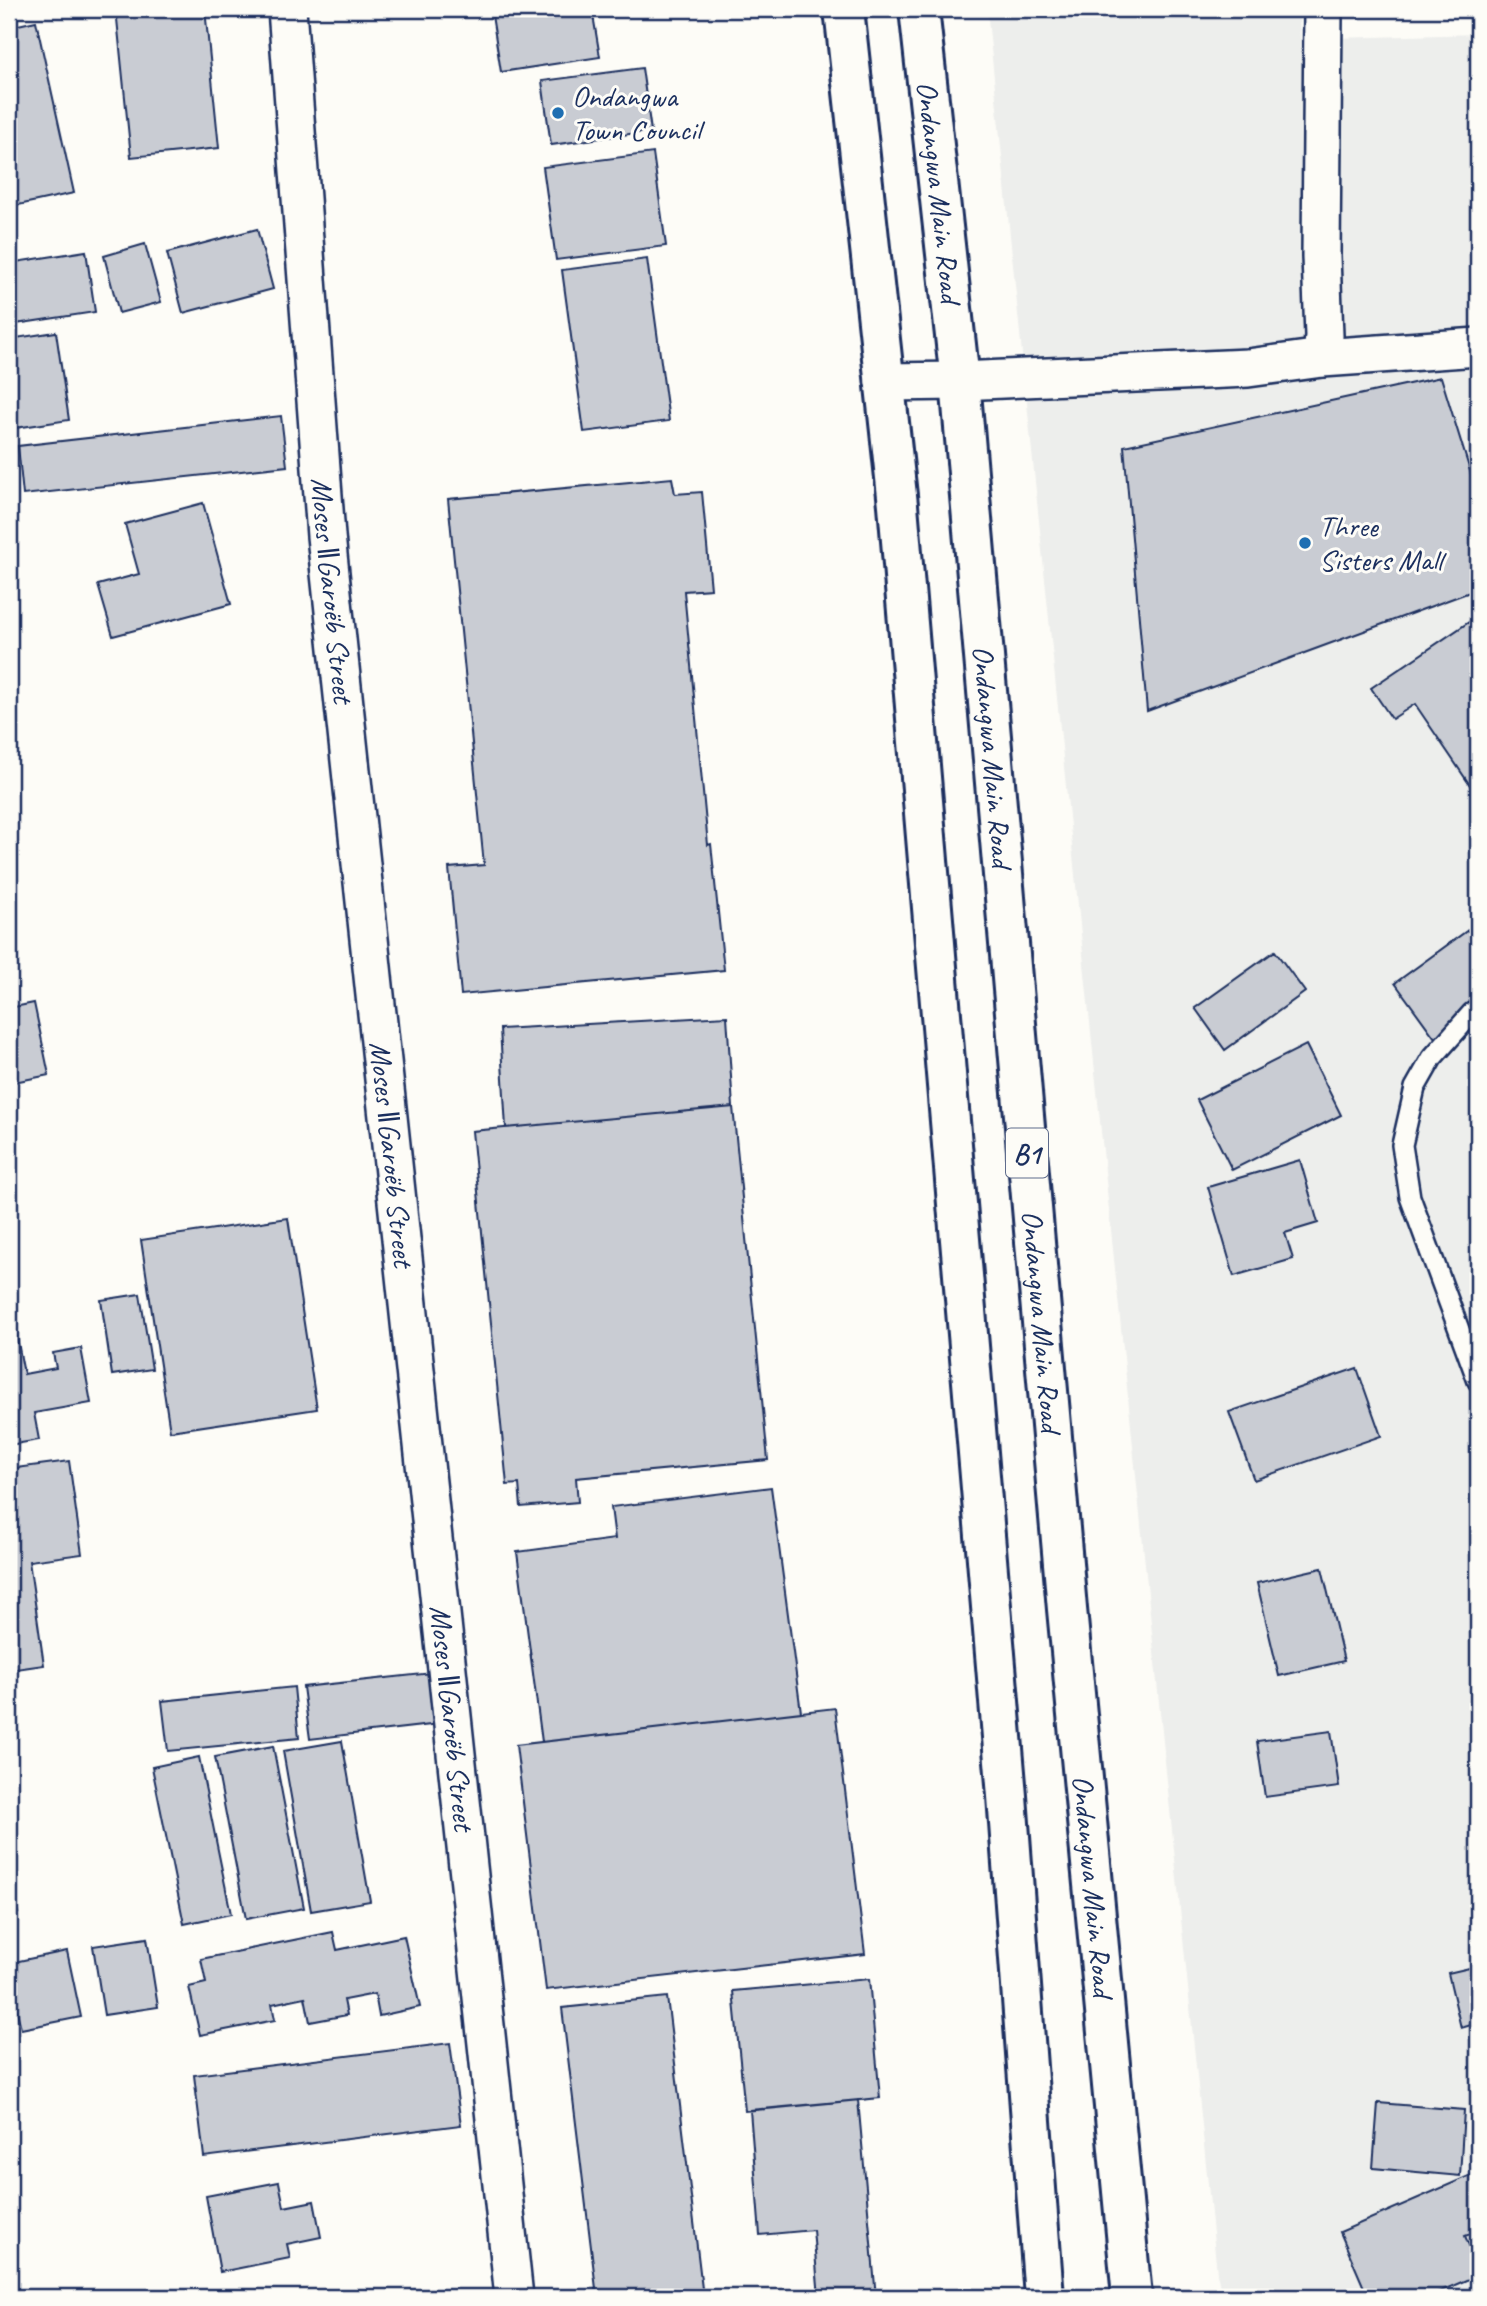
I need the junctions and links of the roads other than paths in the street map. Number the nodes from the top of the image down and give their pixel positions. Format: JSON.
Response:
{"nodes":[{"id":1,"x":287,"y":9,"type":"edge"},
{"id":2,"x":844,"y":9,"type":"edge"},
{"id":3,"x":919,"y":9,"type":"edge"},
{"id":4,"x":1323,"y":9,"type":"edge"},
{"id":5,"x":1478,"y":347,"type":"edge"},
{"id":6,"x":1322,"y":358,"type":"junction"},
{"id":7,"x":960,"y":381,"type":"junction"},
{"id":8,"x":884,"y":382,"type":"junction"},
{"id":9,"x":1478,"y":1009,"type":"edge"},
{"id":10,"x":1478,"y":1381,"type":"edge"},
{"id":11,"x":514,"y":2297,"type":"edge"},
{"id":12,"x":1044,"y":2297,"type":"edge"},
{"id":13,"x":1132,"y":2297,"type":"edge"}],
"edges":[{"from":1,"to":11,"type":"street","name":"Moses ǁGaroëb Street"},
{"from":2,"to":8,"type":"main road"},
{"from":3,"to":7,"type":"main road","name":"Ondangwa Main Road","number":"B1"},
{"from":4,"to":6,"type":"street"},
{"from":5,"to":6,"type":"street"},
{"from":6,"to":7,"type":"street"},
{"from":7,"to":8,"type":"street"},
{"from":7,"to":13,"type":"main road","name":"Ondangwa Main Road","number":"B1"},
{"from":8,"to":12,"type":"main road"},
{"from":9,"to":10,"type":"lane"}]}
